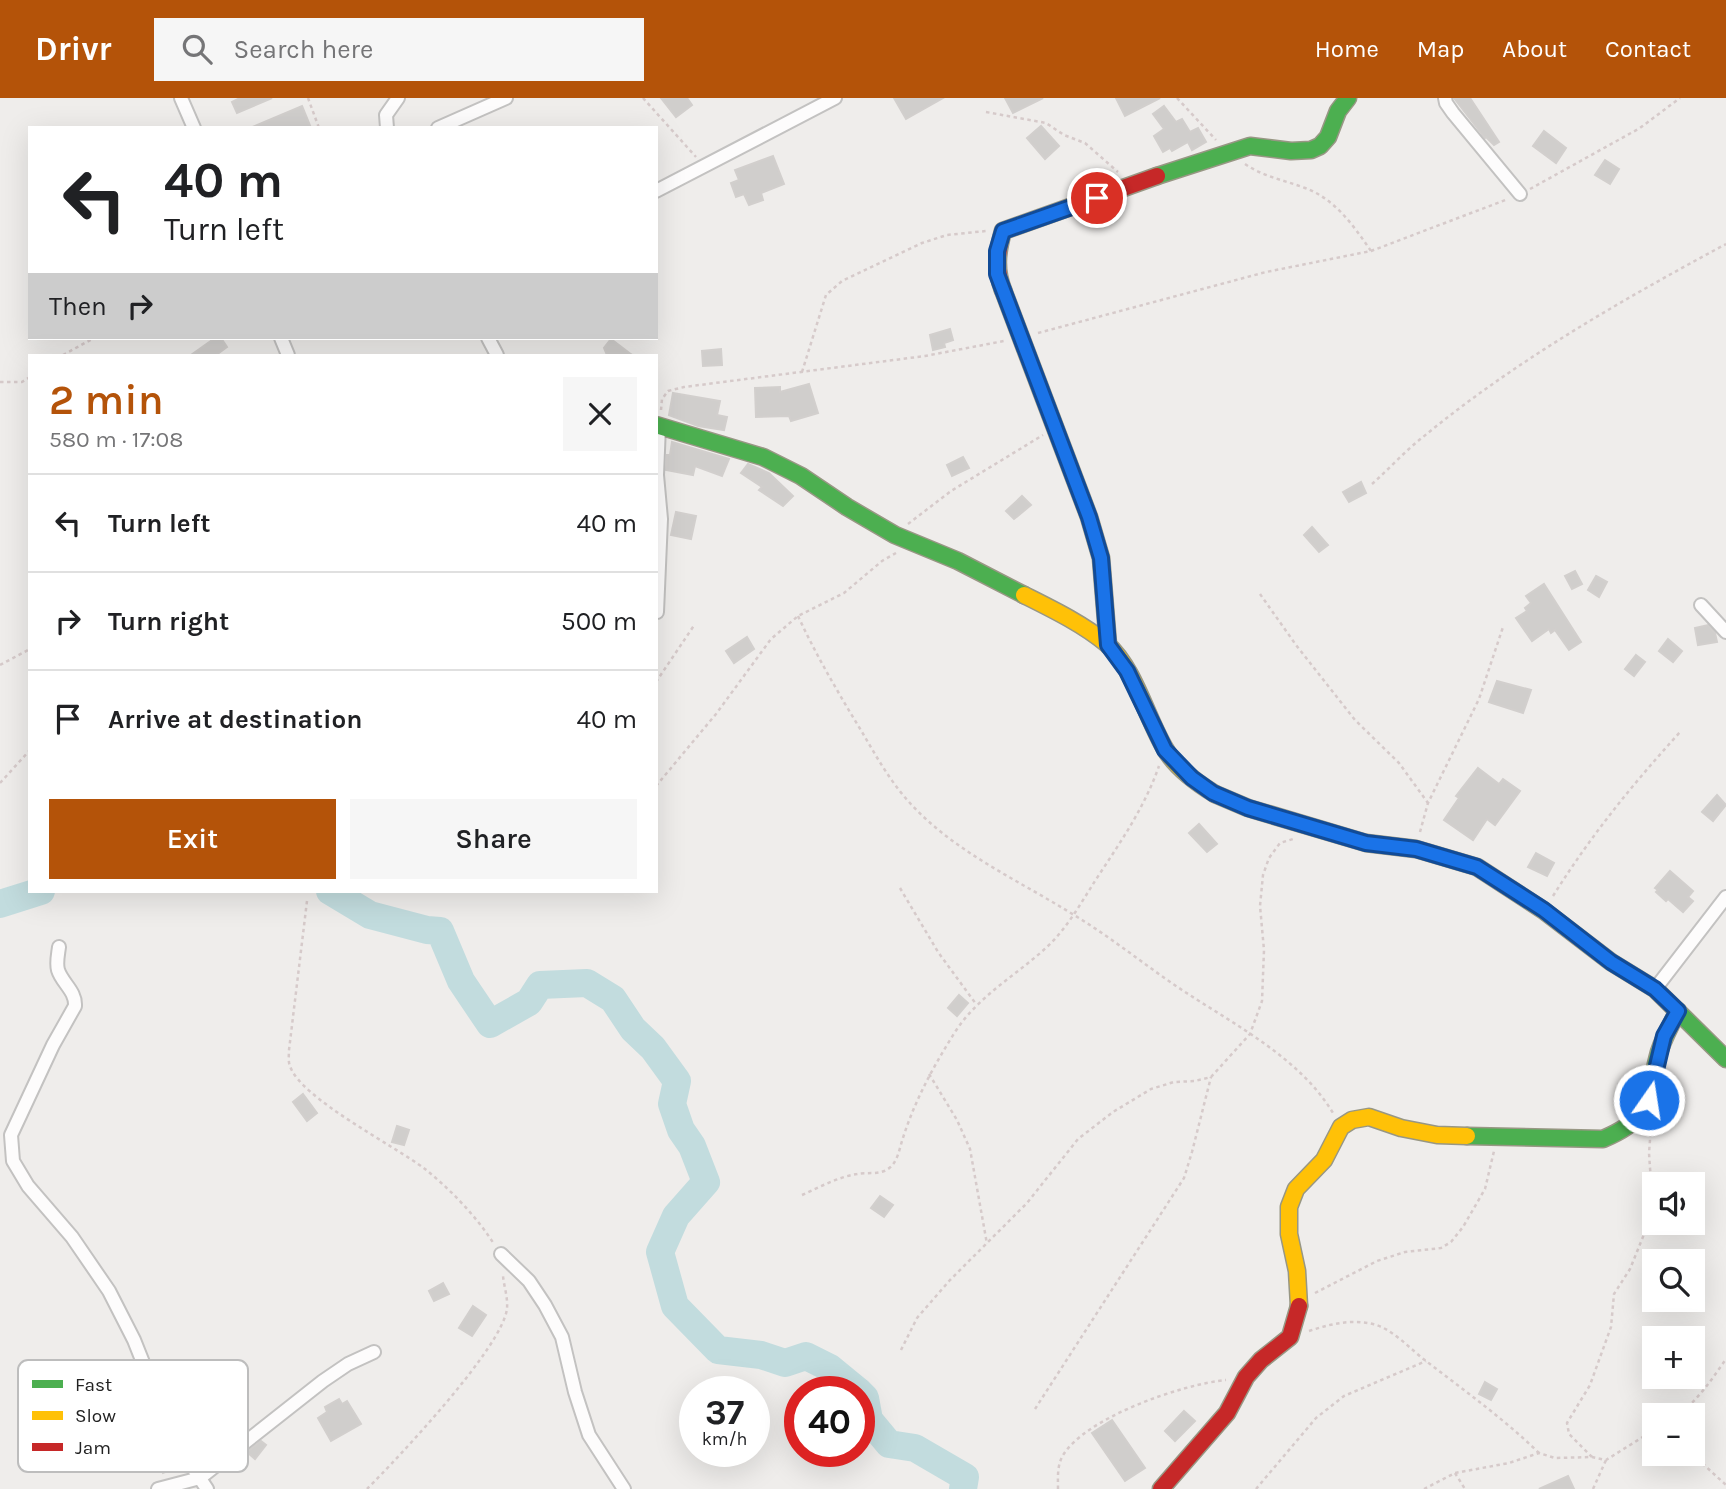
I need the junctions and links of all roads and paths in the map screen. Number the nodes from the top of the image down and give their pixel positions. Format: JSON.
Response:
{"nodes":[{"id":1,"x":181,"y":98,"type":"edge"},
{"id":2,"x":308,"y":98,"type":"edge"},
{"id":3,"x":398,"y":98,"type":"edge"},
{"id":4,"x":506,"y":98,"type":"edge"},
{"id":5,"x":643,"y":98,"type":"edge"},
{"id":6,"x":835,"y":98,"type":"edge"},
{"id":7,"x":1177,"y":98,"type":"edge"},
{"id":8,"x":1348,"y":98,"type":"edge"},
{"id":9,"x":1445,"y":98,"type":"edge"},
{"id":10,"x":1680,"y":98,"type":"edge"},
{"id":11,"x":986,"y":112,"type":"dead end"},
{"id":12,"x":193,"y":126,"type":"edge"},
{"id":13,"x":318,"y":126,"type":"edge"},
{"id":14,"x":387,"y":126,"type":"edge"},
{"id":15,"x":443,"y":126,"type":"edge"},
{"id":16,"x":1228,"y":153,"type":"junction"},
{"id":17,"x":705,"y":167,"type":"junction"},
{"id":18,"x":1135,"y":184,"type":"junction"},
{"id":19,"x":658,"y":190,"type":"edge"},
{"id":20,"x":1520,"y":194,"type":"junction"},
{"id":21,"x":1003,"y":231,"type":"junction"},
{"id":22,"x":1726,"y":244,"type":"edge"},
{"id":23,"x":1371,"y":251,"type":"junction"},
{"id":24,"x":1021,"y":337,"type":"junction"},
{"id":25,"x":90,"y":340,"type":"edge"},
{"id":26,"x":66,"y":354,"type":"edge"},
{"id":27,"x":801,"y":373,"type":"junction"},
{"id":28,"x":28,"y":378,"type":"edge"},
{"id":29,"x":0,"y":382,"type":"edge"},
{"id":30,"x":22,"y":382,"type":"junction"},
{"id":31,"x":28,"y":384,"type":"edge"},
{"id":32,"x":658,"y":421,"type":"edge"},
{"id":33,"x":658,"y":426,"type":"edge"},
{"id":34,"x":1055,"y":428,"type":"junction"},
{"id":35,"x":1372,"y":484,"type":"dead end"},
{"id":36,"x":658,"y":486,"type":"edge"},
{"id":37,"x":895,"y":535,"type":"junction"},
{"id":38,"x":918,"y":543,"type":"junction"},
{"id":39,"x":658,"y":589,"type":"edge"},
{"id":40,"x":1260,"y":594,"type":"dead end"},
{"id":41,"x":1700,"y":605,"type":"dead end"},
{"id":42,"x":798,"y":616,"type":"junction"},
{"id":43,"x":695,"y":624,"type":"dead end"},
{"id":44,"x":1503,"y":627,"type":"dead end"},
{"id":45,"x":1726,"y":632,"type":"edge"},
{"id":46,"x":1108,"y":645,"type":"junction"},
{"id":47,"x":28,"y":650,"type":"edge"},
{"id":48,"x":0,"y":665,"type":"edge"},
{"id":49,"x":658,"y":679,"type":"edge"},
{"id":50,"x":1681,"y":731,"type":"dead end"},
{"id":51,"x":1165,"y":750,"type":"junction"},
{"id":52,"x":28,"y":752,"type":"edge"},
{"id":53,"x":0,"y":783,"type":"edge"},
{"id":54,"x":658,"y":784,"type":"edge"},
{"id":55,"x":1428,"y":803,"type":"junction"},
{"id":56,"x":1293,"y":839,"type":"dead end"},
{"id":57,"x":1416,"y":849,"type":"junction"},
{"id":58,"x":900,"y":888,"type":"dead end"},
{"id":59,"x":1726,"y":897,"type":"edge"},
{"id":60,"x":307,"y":901,"type":"dead end"},
{"id":61,"x":1544,"y":910,"type":"junction"},
{"id":62,"x":1074,"y":914,"type":"junction"},
{"id":63,"x":60,"y":947,"type":"dead end"},
{"id":64,"x":1655,"y":989,"type":"junction"},
{"id":65,"x":976,"y":1004,"type":"junction"},
{"id":66,"x":1678,"y":1011,"type":"junction"},
{"id":67,"x":1250,"y":1034,"type":"junction"},
{"id":68,"x":1726,"y":1059,"type":"edge"},
{"id":69,"x":929,"y":1074,"type":"junction"},
{"id":70,"x":1211,"y":1077,"type":"junction"},
{"id":71,"x":1649,"y":1100,"type":"junction"},
{"id":72,"x":1341,"y":1127,"type":"junction"},
{"id":73,"x":1499,"y":1137,"type":"junction"},
{"id":74,"x":802,"y":1195,"type":"dead end"},
{"id":75,"x":988,"y":1244,"type":"junction"},
{"id":76,"x":500,"y":1254,"type":"junction"},
{"id":77,"x":1300,"y":1301,"type":"junction"},
{"id":78,"x":1290,"y":1337,"type":"junction"},
{"id":79,"x":901,"y":1350,"type":"dead end"},
{"id":80,"x":374,"y":1352,"type":"dead end"},
{"id":81,"x":1726,"y":1359,"type":"edge"},
{"id":82,"x":142,"y":1360,"type":"edge"},
{"id":83,"x":1426,"y":1361,"type":"junction"},
{"id":84,"x":1246,"y":1377,"type":"junction"},
{"id":85,"x":1692,"y":1403,"type":"edge"},
{"id":86,"x":1035,"y":1409,"type":"dead end"},
{"id":87,"x":1642,"y":1438,"type":"edge"},
{"id":88,"x":248,"y":1440,"type":"edge"},
{"id":89,"x":1539,"y":1453,"type":"junction"},
{"id":90,"x":1592,"y":1457,"type":"junction"},
{"id":91,"x":1606,"y":1460,"type":"junction"},
{"id":92,"x":1705,"y":1466,"type":"edge"},
{"id":93,"x":196,"y":1472,"type":"edge"},
{"id":94,"x":208,"y":1472,"type":"edge"},
{"id":95,"x":1455,"y":1473,"type":"junction"},
{"id":96,"x":200,"y":1478,"type":"junction"},
{"id":97,"x":1726,"y":1485,"type":"edge"},
{"id":98,"x":158,"y":1489,"type":"edge"},
{"id":99,"x":207,"y":1489,"type":"edge"},
{"id":100,"x":368,"y":1489,"type":"edge"},
{"id":101,"x":624,"y":1489,"type":"edge"},
{"id":102,"x":1058,"y":1489,"type":"edge"},
{"id":103,"x":1161,"y":1489,"type":"edge"},
{"id":104,"x":1256,"y":1489,"type":"edge"},
{"id":105,"x":1424,"y":1489,"type":"edge"},
{"id":106,"x":1465,"y":1489,"type":"edge"},
{"id":107,"x":1593,"y":1489,"type":"edge"}],
"edges":[{"from":1,"to":12,"type":"street"},
{"from":2,"to":13,"type":"path"},
{"from":3,"to":14,"type":"street"},
{"from":4,"to":15,"type":"street"},
{"from":5,"to":17,"type":"path"},
{"from":6,"to":17,"type":"street"},
{"from":7,"to":16,"type":"path"},
{"from":8,"to":16,"type":"street"},
{"from":9,"to":20,"type":"street"},
{"from":10,"to":20,"type":"path"},
{"from":11,"to":18,"type":"path"},
{"from":16,"to":18,"type":"street"},
{"from":16,"to":23,"type":"path"},
{"from":17,"to":19,"type":"street"},
{"from":18,"to":21,"type":"street"},
{"from":20,"to":23,"type":"path"},
{"from":21,"to":24,"type":"street"},
{"from":21,"to":27,"type":"path"},
{"from":22,"to":35,"type":"path"},
{"from":23,"to":24,"type":"path"},
{"from":24,"to":27,"type":"path"},
{"from":24,"to":34,"type":"street"},
{"from":25,"to":26,"type":"path"},
{"from":27,"to":32,"type":"path"},
{"from":28,"to":30,"type":"path"},
{"from":29,"to":30,"type":"path"},
{"from":30,"to":31,"type":"path"},
{"from":33,"to":37,"type":"street"},
{"from":34,"to":37,"type":"path"},
{"from":34,"to":46,"type":"street"},
{"from":36,"to":39,"type":"street"},
{"from":37,"to":38,"type":"street"},
{"from":38,"to":42,"type":"path"},
{"from":38,"to":46,"type":"street"},
{"from":40,"to":55,"type":"path"},
{"from":41,"to":45,"type":"street"},
{"from":42,"to":54,"type":"path"},
{"from":42,"to":62,"type":"path"},
{"from":43,"to":49,"type":"path"},
{"from":44,"to":55,"type":"path"},
{"from":46,"to":51,"type":"street"},
{"from":47,"to":48,"type":"path"},
{"from":50,"to":61,"type":"path"},
{"from":51,"to":57,"type":"street"},
{"from":51,"to":62,"type":"path"},
{"from":52,"to":53,"type":"path"},
{"from":55,"to":57,"type":"path"},
{"from":56,"to":67,"type":"path"},
{"from":57,"to":61,"type":"street"},
{"from":58,"to":65,"type":"path"},
{"from":59,"to":64,"type":"street"},
{"from":60,"to":76,"type":"path"},
{"from":61,"to":64,"type":"street"},
{"from":62,"to":65,"type":"path"},
{"from":62,"to":67,"type":"path"},
{"from":63,"to":82,"type":"street"},
{"from":64,"to":66,"type":"street"},
{"from":65,"to":69,"type":"path"},
{"from":66,"to":68,"type":"street"},
{"from":66,"to":71,"type":"street"},
{"from":67,"to":70,"type":"path"},
{"from":67,"to":72,"type":"path"},
{"from":69,"to":74,"type":"path"},
{"from":69,"to":75,"type":"path"},
{"from":70,"to":75,"type":"path"},
{"from":70,"to":86,"type":"path"},
{"from":71,"to":73,"type":"street"},
{"from":71,"to":90,"type":"path"},
{"from":72,"to":73,"type":"street"},
{"from":72,"to":77,"type":"street"},
{"from":73,"to":77,"type":"path"},
{"from":75,"to":79,"type":"path"},
{"from":76,"to":100,"type":"path"},
{"from":76,"to":101,"type":"street"},
{"from":77,"to":78,"type":"street"},
{"from":78,"to":83,"type":"path"},
{"from":78,"to":84,"type":"street"},
{"from":80,"to":88,"type":"street"},
{"from":81,"to":85,"type":"path"},
{"from":83,"to":89,"type":"path"},
{"from":83,"to":104,"type":"path"},
{"from":84,"to":102,"type":"path"},
{"from":84,"to":103,"type":"street"},
{"from":87,"to":91,"type":"path"},
{"from":89,"to":90,"type":"path"},
{"from":89,"to":95,"type":"path"},
{"from":90,"to":91,"type":"path"},
{"from":91,"to":107,"type":"path"},
{"from":92,"to":97,"type":"path"},
{"from":93,"to":96,"type":"street"},
{"from":94,"to":96,"type":"street"},
{"from":95,"to":105,"type":"path"},
{"from":95,"to":106,"type":"path"},
{"from":96,"to":98,"type":"street"},
{"from":96,"to":99,"type":"street"}]}
